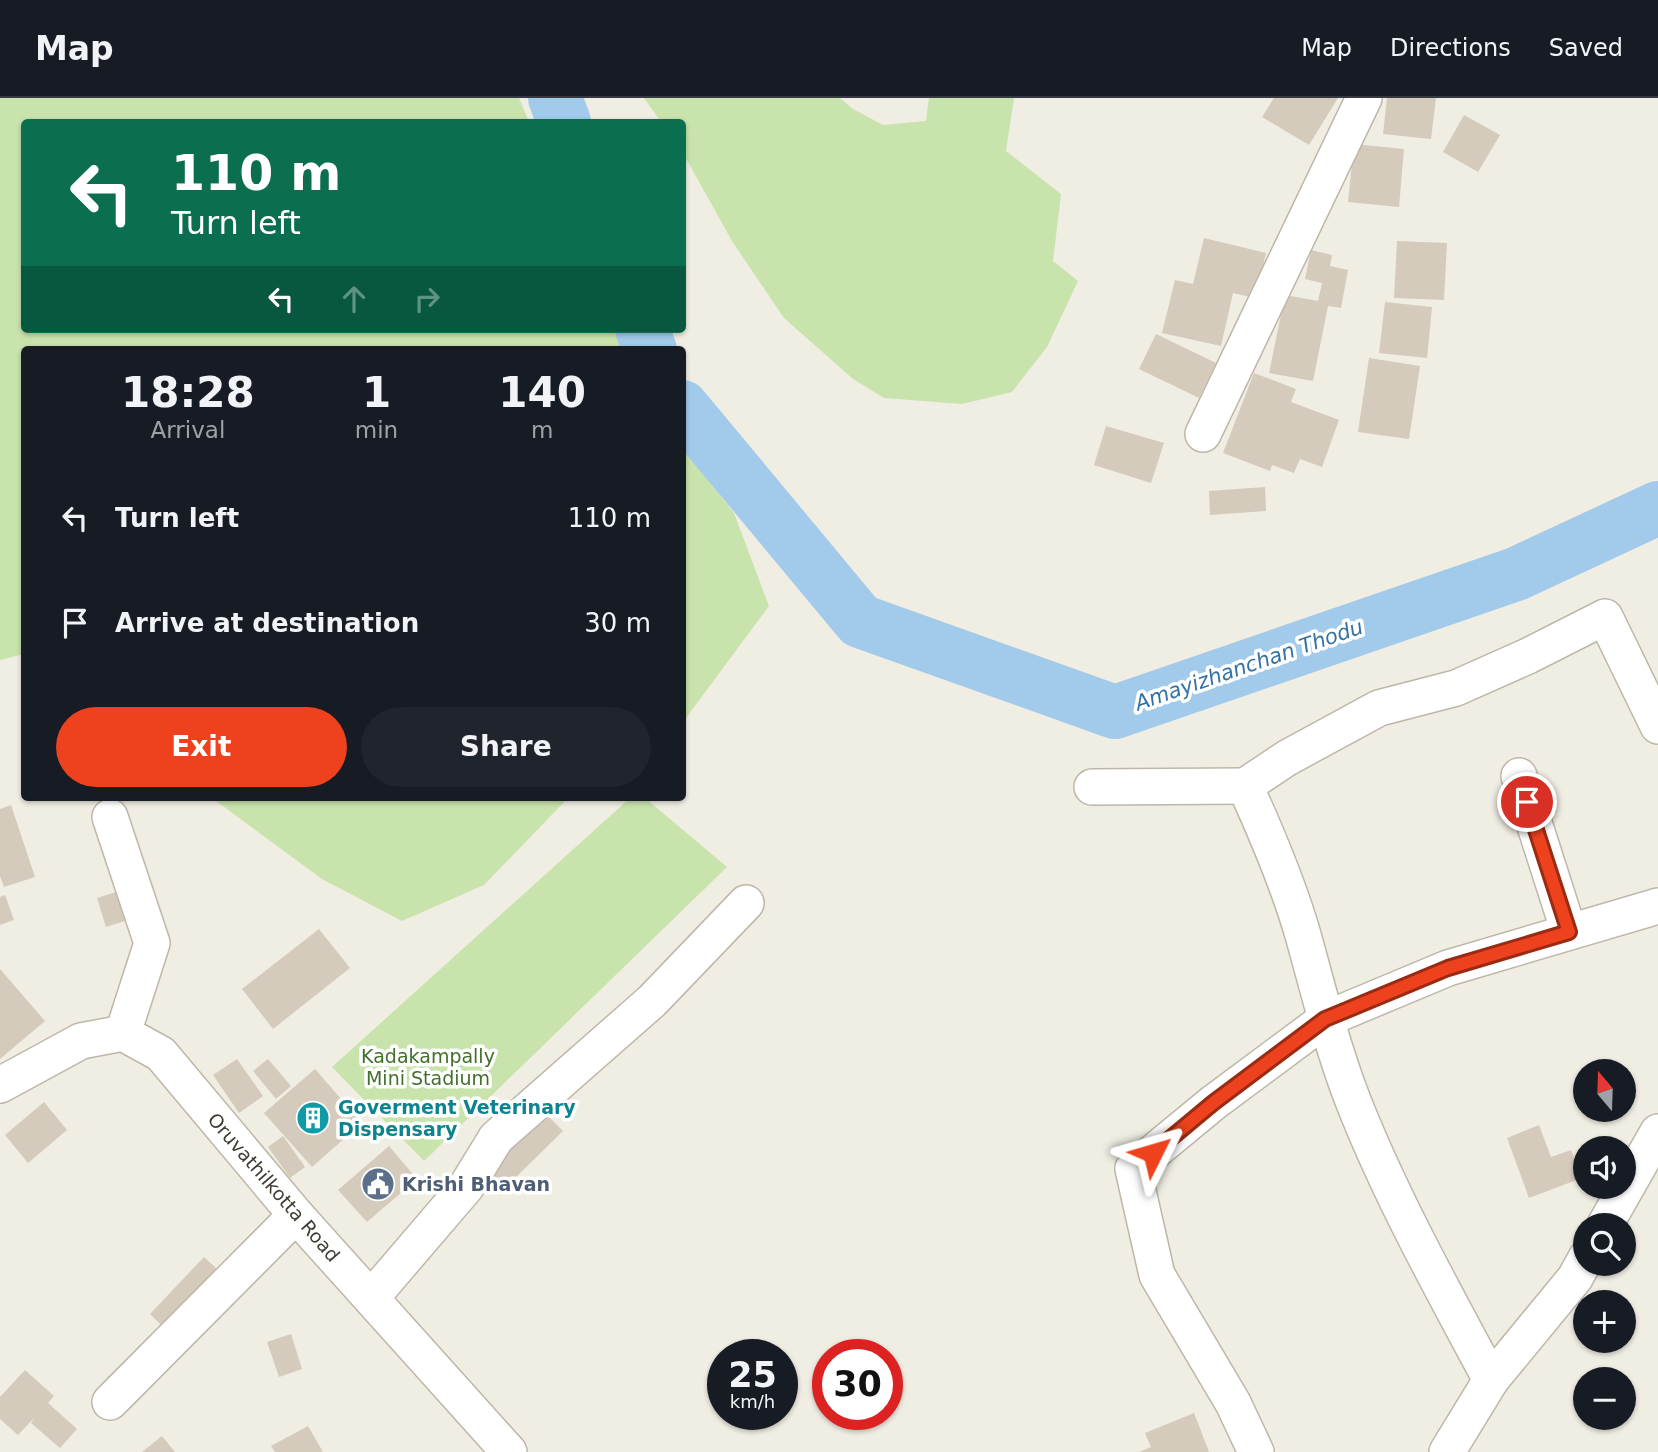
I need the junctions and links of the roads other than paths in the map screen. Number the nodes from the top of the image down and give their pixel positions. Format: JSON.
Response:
{"nodes":[{"id":1,"x":1364,"y":98,"type":"edge"},
{"id":2,"x":1203,"y":434,"type":"dead end"},
{"id":3,"x":1658,"y":726,"type":"edge"},
{"id":4,"x":1519,"y":776,"type":"dead end"},
{"id":5,"x":1245,"y":786,"type":"junction"},
{"id":6,"x":1092,"y":787,"type":"dead end"},
{"id":7,"x":110,"y":817,"type":"dead end"},
{"id":8,"x":746,"y":903,"type":"dead end"},
{"id":9,"x":1658,"y":906,"type":"edge"},
{"id":10,"x":1569,"y":932,"type":"junction"},
{"id":11,"x":1325,"y":1019,"type":"junction"},
{"id":12,"x":123,"y":1033,"type":"junction"},
{"id":13,"x":0,"y":1086,"type":"edge"},
{"id":14,"x":1658,"y":1132,"type":"edge"},
{"id":15,"x":1612,"y":1213,"type":"edge"},
{"id":16,"x":296,"y":1215,"type":"junction"},
{"id":17,"x":1575,"y":1276,"type":"edge"},
{"id":18,"x":370,"y":1298,"type":"junction"},
{"id":19,"x":1491,"y":1380,"type":"junction"},
{"id":20,"x":110,"y":1402,"type":"dead end"},
{"id":21,"x":509,"y":1452,"type":"edge"},
{"id":22,"x":1256,"y":1452,"type":"edge"},
{"id":23,"x":1447,"y":1452,"type":"edge"}],
"edges":[{"from":1,"to":2,"type":"street"},
{"from":3,"to":5,"type":"street"},
{"from":4,"to":10,"type":"street"},
{"from":5,"to":6,"type":"street"},
{"from":5,"to":11,"type":"street"},
{"from":7,"to":12,"type":"street"},
{"from":8,"to":18,"type":"street"},
{"from":9,"to":10,"type":"street"},
{"from":10,"to":11,"type":"street"},
{"from":11,"to":19,"type":"street"},
{"from":11,"to":22,"type":"street"},
{"from":12,"to":13,"type":"street"},
{"from":12,"to":16,"type":"street","name":"Oruvathilkotta Road"},
{"from":14,"to":15,"type":"street"},
{"from":16,"to":18,"type":"street","name":"Oruvathilkotta Road"},
{"from":16,"to":20,"type":"street"},
{"from":17,"to":19,"type":"street"},
{"from":18,"to":21,"type":"street","name":"Oruvathilkotta Road"},
{"from":19,"to":23,"type":"street"}]}
